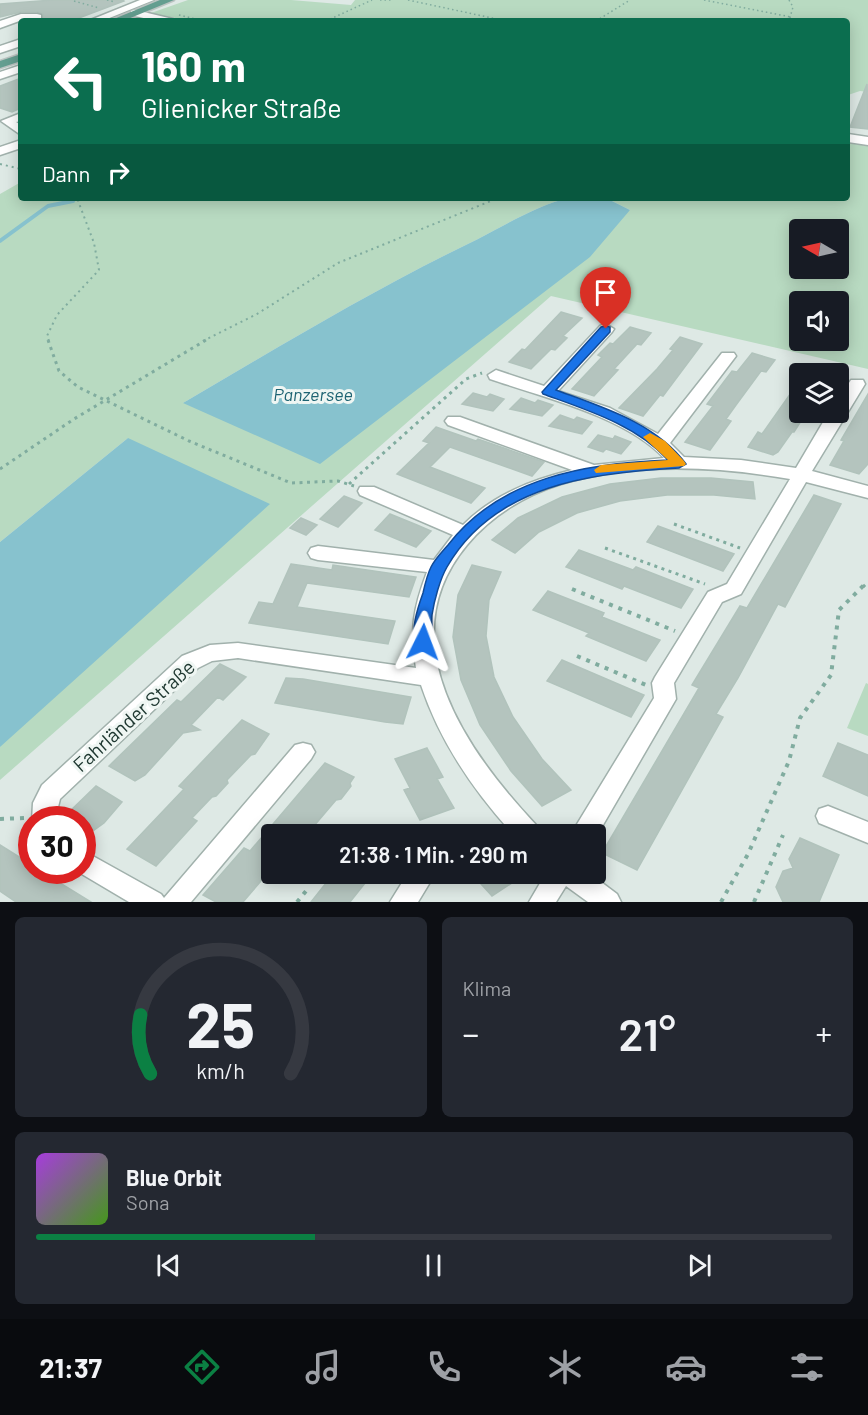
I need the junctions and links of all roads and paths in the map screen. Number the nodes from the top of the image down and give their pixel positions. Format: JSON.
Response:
{"nodes":[{"id":1,"x":149,"y":0,"type":"edge"},
{"id":2,"x":169,"y":0,"type":"edge"},
{"id":3,"x":372,"y":0,"type":"edge"},
{"id":4,"x":380,"y":0,"type":"edge"},
{"id":5,"x":391,"y":0,"type":"edge"},
{"id":6,"x":408,"y":0,"type":"edge"},
{"id":7,"x":630,"y":0,"type":"edge"},
{"id":8,"x":704,"y":0,"type":"edge"},
{"id":9,"x":789,"y":0,"type":"edge"},
{"id":10,"x":74,"y":1,"type":"edge"},
{"id":11,"x":101,"y":8,"type":"dead end"},
{"id":12,"x":37,"y":17,"type":"dead end"},
{"id":13,"x":138,"y":17,"type":"edge"},
{"id":14,"x":791,"y":17,"type":"joint"},
{"id":15,"x":18,"y":18,"type":"edge"},
{"id":16,"x":19,"y":18,"type":"edge"},
{"id":17,"x":101,"y":18,"type":"edge"},
{"id":18,"x":156,"y":18,"type":"edge"},
{"id":19,"x":333,"y":18,"type":"edge"},
{"id":20,"x":492,"y":18,"type":"edge"},
{"id":21,"x":601,"y":18,"type":"edge"},
{"id":22,"x":0,"y":26,"type":"edge"},
{"id":23,"x":18,"y":31,"type":"edge"},
{"id":24,"x":18,"y":43,"type":"edge"},
{"id":25,"x":0,"y":50,"type":"edge"},
{"id":26,"x":18,"y":58,"type":"edge"},
{"id":27,"x":0,"y":65,"type":"edge"},
{"id":28,"x":18,"y":69,"type":"edge"},
{"id":29,"x":0,"y":76,"type":"edge"},
{"id":30,"x":850,"y":138,"type":"edge"},
{"id":31,"x":868,"y":141,"type":"edge"},
{"id":32,"x":18,"y":145,"type":"edge"},
{"id":33,"x":0,"y":151,"type":"edge"},
{"id":34,"x":0,"y":164,"type":"edge"},
{"id":35,"x":18,"y":168,"type":"edge"},
{"id":36,"x":78,"y":201,"type":"edge"},
{"id":37,"x":492,"y":201,"type":"edge"},
{"id":38,"x":606,"y":329,"type":"dead end"},
{"id":39,"x":728,"y":356,"type":"dead end"},
{"id":40,"x":496,"y":375,"type":"joint"},
{"id":41,"x":857,"y":384,"type":"dead end"},
{"id":42,"x":548,"y":392,"type":"junction"},
{"id":43,"x":849,"y":396,"type":"edge"},
{"id":44,"x":103,"y":399,"type":"junction"},
{"id":45,"x":454,"y":421,"type":"dead end"},
{"id":46,"x":832,"y":423,"type":"edge"},
{"id":47,"x":660,"y":443,"type":"junction"},
{"id":48,"x":679,"y":464,"type":"junction"},
{"id":49,"x":0,"y":469,"type":"edge"},
{"id":50,"x":593,"y":471,"type":"junction"},
{"id":51,"x":803,"y":475,"type":"junction"},
{"id":52,"x":349,"y":484,"type":"junction"},
{"id":53,"x":367,"y":491,"type":"joint"},
{"id":54,"x":868,"y":492,"type":"edge"},
{"id":55,"x":674,"y":524,"type":"dead end"},
{"id":56,"x":465,"y":533,"type":"junction"},
{"id":57,"x":605,"y":548,"type":"dead end"},
{"id":58,"x":318,"y":553,"type":"dead end"},
{"id":59,"x":756,"y":554,"type":"junction"},
{"id":60,"x":438,"y":567,"type":"junction"},
{"id":61,"x":868,"y":582,"type":"edge"},
{"id":62,"x":572,"y":589,"type":"dead end"},
{"id":63,"x":727,"y":592,"type":"junction"},
{"id":64,"x":691,"y":637,"type":"junction"},
{"id":65,"x":577,"y":656,"type":"dead end"},
{"id":66,"x":428,"y":678,"type":"junction"},
{"id":67,"x":664,"y":693,"type":"junction"},
{"id":68,"x":303,"y":752,"type":"dead end"},
{"id":69,"x":45,"y":806,"type":"edge"},
{"id":70,"x":828,"y":816,"type":"dead end"},
{"id":71,"x":0,"y":819,"type":"edge"},
{"id":72,"x":18,"y":819,"type":"edge"},
{"id":73,"x":519,"y":824,"type":"edge"},
{"id":74,"x":590,"y":824,"type":"edge"},
{"id":75,"x":868,"y":833,"type":"edge"},
{"id":76,"x":783,"y":835,"type":"dead end"},
{"id":77,"x":96,"y":869,"type":"edge"},
{"id":78,"x":415,"y":884,"type":"edge"},
{"id":79,"x":553,"y":884,"type":"edge"},
{"id":80,"x":584,"y":884,"type":"edge"},
{"id":81,"x":306,"y":891,"type":"dead end"},
{"id":82,"x":152,"y":902,"type":"edge"},
{"id":83,"x":175,"y":902,"type":"edge"},
{"id":84,"x":297,"y":902,"type":"edge"},
{"id":85,"x":403,"y":902,"type":"edge"},
{"id":86,"x":542,"y":902,"type":"edge"},
{"id":87,"x":608,"y":902,"type":"edge"},
{"id":88,"x":722,"y":902,"type":"edge"},
{"id":89,"x":754,"y":902,"type":"edge"}],
"edges":[{"from":1,"to":17,"type":"street"},
{"from":2,"to":13,"type":"main road"},
{"from":3,"to":19,"type":"path"},
{"from":4,"to":5,"type":"path"},
{"from":6,"to":20,"type":"path"},
{"from":7,"to":21,"type":"path"},
{"from":8,"to":14,"type":"path"},
{"from":9,"to":14,"type":"path"},
{"from":10,"to":11,"type":"path"},
{"from":12,"to":16,"type":"street"},
{"from":13,"to":18,"type":"street"},
{"from":15,"to":22,"type":"street"},
{"from":22,"to":23,"type":"street"},
{"from":24,"to":25,"type":"street"},
{"from":26,"to":27,"type":"main road"},
{"from":28,"to":29,"type":"street"},
{"from":30,"to":31,"type":"street"},
{"from":32,"to":33,"type":"street"},
{"from":34,"to":35,"type":"path"},
{"from":36,"to":44,"type":"path"},
{"from":37,"to":44,"type":"path"},
{"from":38,"to":42,"type":"street"},
{"from":39,"to":47,"type":"street"},
{"from":40,"to":42,"type":"street"},
{"from":40,"to":52,"type":"path"},
{"from":41,"to":43,"type":"street"},
{"from":42,"to":47,"type":"street"},
{"from":44,"to":49,"type":"path"},
{"from":44,"to":52,"type":"path"},
{"from":45,"to":50,"type":"street"},
{"from":46,"to":51,"type":"street"},
{"from":47,"to":48,"type":"street"},
{"from":48,"to":50,"type":"street"},
{"from":48,"to":51,"type":"street"},
{"from":50,"to":56,"type":"street"},
{"from":51,"to":54,"type":"street"},
{"from":51,"to":59,"type":"street"},
{"from":52,"to":53,"type":"path"},
{"from":53,"to":56,"type":"street"},
{"from":55,"to":59,"type":"path"},
{"from":56,"to":60,"type":"street"},
{"from":57,"to":63,"type":"path"},
{"from":58,"to":60,"type":"street"},
{"from":59,"to":63,"type":"street"},
{"from":60,"to":66,"type":"street"},
{"from":61,"to":88,"type":"path"},
{"from":62,"to":64,"type":"path"},
{"from":63,"to":64,"type":"street"},
{"from":64,"to":67,"type":"street"},
{"from":65,"to":67,"type":"path"},
{"from":66,"to":69,"type":"street","name":"Fahrländer Straße"},
{"from":66,"to":73,"type":"street"},
{"from":67,"to":74,"type":"street"},
{"from":68,"to":83,"type":"street"},
{"from":70,"to":75,"type":"street"},
{"from":71,"to":72,"type":"path"},
{"from":76,"to":89,"type":"path"},
{"from":77,"to":82,"type":"street"},
{"from":78,"to":85,"type":"street"},
{"from":79,"to":86,"type":"street"},
{"from":80,"to":87,"type":"street"},
{"from":81,"to":84,"type":"path"}]}
